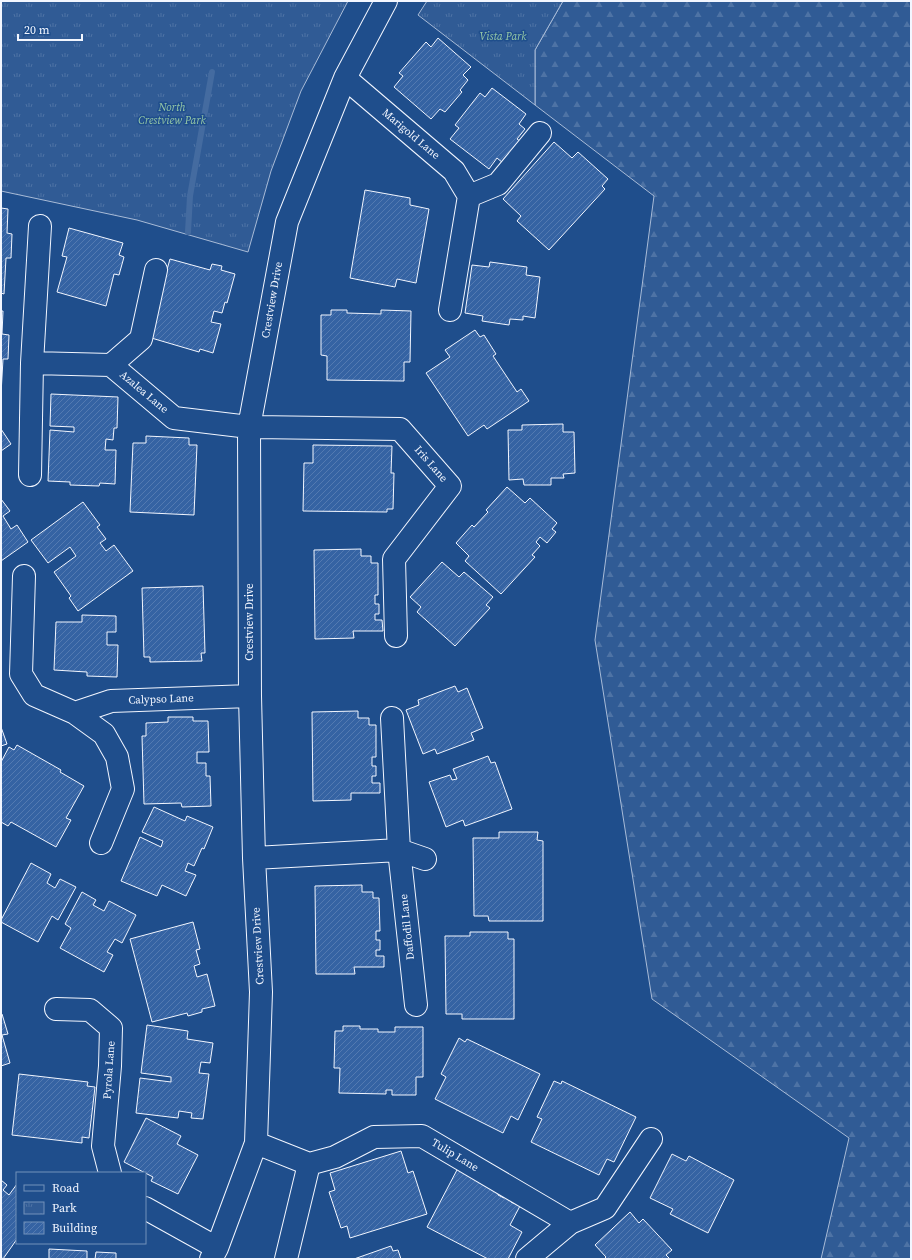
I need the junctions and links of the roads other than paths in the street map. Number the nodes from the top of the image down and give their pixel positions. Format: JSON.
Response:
{"nodes":[{"id":1,"x":386,"y":1,"type":"edge"},
{"id":2,"x":345,"y":78,"type":"junction"},
{"id":3,"x":540,"y":133,"type":"dead end"},
{"id":4,"x":469,"y":196,"type":"junction"},
{"id":5,"x":40,"y":226,"type":"dead end"},
{"id":6,"x":156,"y":270,"type":"dead end"},
{"id":7,"x":450,"y":310,"type":"dead end"},
{"id":8,"x":32,"y":363,"type":"junction"},
{"id":9,"x":111,"y":365,"type":"junction"},
{"id":10,"x":249,"y":427,"type":"junction"},
{"id":11,"x":30,"y":475,"type":"dead end"},
{"id":12,"x":24,"y":576,"type":"dead end"},
{"id":13,"x":396,"y":636,"type":"dead end"},
{"id":14,"x":250,"y":696,"type":"junction"},
{"id":15,"x":75,"y":713,"type":"junction"},
{"id":16,"x":392,"y":718,"type":"dead end"},
{"id":17,"x":101,"y":843,"type":"dead end"},
{"id":18,"x":399,"y":850,"type":"junction"},
{"id":19,"x":254,"y":858,"type":"junction"},
{"id":20,"x":425,"y":859,"type":"dead end"},
{"id":21,"x":416,"y":1005,"type":"dead end"},
{"id":22,"x":56,"y":1009,"type":"dead end"},
{"id":23,"x":651,"y":1139,"type":"dead end"},
{"id":24,"x":256,"y":1144,"type":"junction"},
{"id":25,"x":309,"y":1164,"type":"junction"},
{"id":26,"x":110,"y":1172,"type":"edge"},
{"id":27,"x":146,"y":1209,"type":"edge"},
{"id":28,"x":570,"y":1223,"type":"junction"},
{"id":29,"x":214,"y":1253,"type":"edge"},
{"id":30,"x":286,"y":1259,"type":"edge"},
{"id":31,"x":528,"y":1259,"type":"edge"}],
"edges":[{"from":1,"to":2,"type":"street","name":"Crestview Drive"},
{"from":2,"to":4,"type":"street","name":"Marigold Lane"},
{"from":2,"to":10,"type":"street","name":"Crestview Drive"},
{"from":3,"to":4,"type":"street"},
{"from":4,"to":7,"type":"street"},
{"from":5,"to":8,"type":"street"},
{"from":6,"to":9,"type":"street","name":"Azalea Lane"},
{"from":8,"to":9,"type":"street","name":"Azalea Lane"},
{"from":8,"to":11,"type":"street"},
{"from":9,"to":10,"type":"street","name":"Azalea Lane"},
{"from":10,"to":13,"type":"street","name":"Iris Lane"},
{"from":10,"to":14,"type":"street","name":"Crestview Drive"},
{"from":12,"to":15,"type":"street"},
{"from":14,"to":15,"type":"street","name":"Calypso Lane"},
{"from":14,"to":19,"type":"street","name":"Crestview Drive"},
{"from":15,"to":17,"type":"street"},
{"from":16,"to":18,"type":"street","name":"Daffodil Lane"},
{"from":18,"to":19,"type":"street"},
{"from":18,"to":20,"type":"street"},
{"from":18,"to":21,"type":"street","name":"Daffodil Lane"},
{"from":19,"to":24,"type":"street","name":"Crestview Drive"},
{"from":22,"to":26,"type":"street","name":"Pyrola Lane"},
{"from":23,"to":28,"type":"street"},
{"from":24,"to":25,"type":"street"},
{"from":24,"to":29,"type":"street","name":"Crestview Drive"},
{"from":25,"to":28,"type":"street","name":"Tulip Lane"},
{"from":25,"to":30,"type":"street"},
{"from":27,"to":29,"type":"street"},
{"from":28,"to":31,"type":"street"}]}
